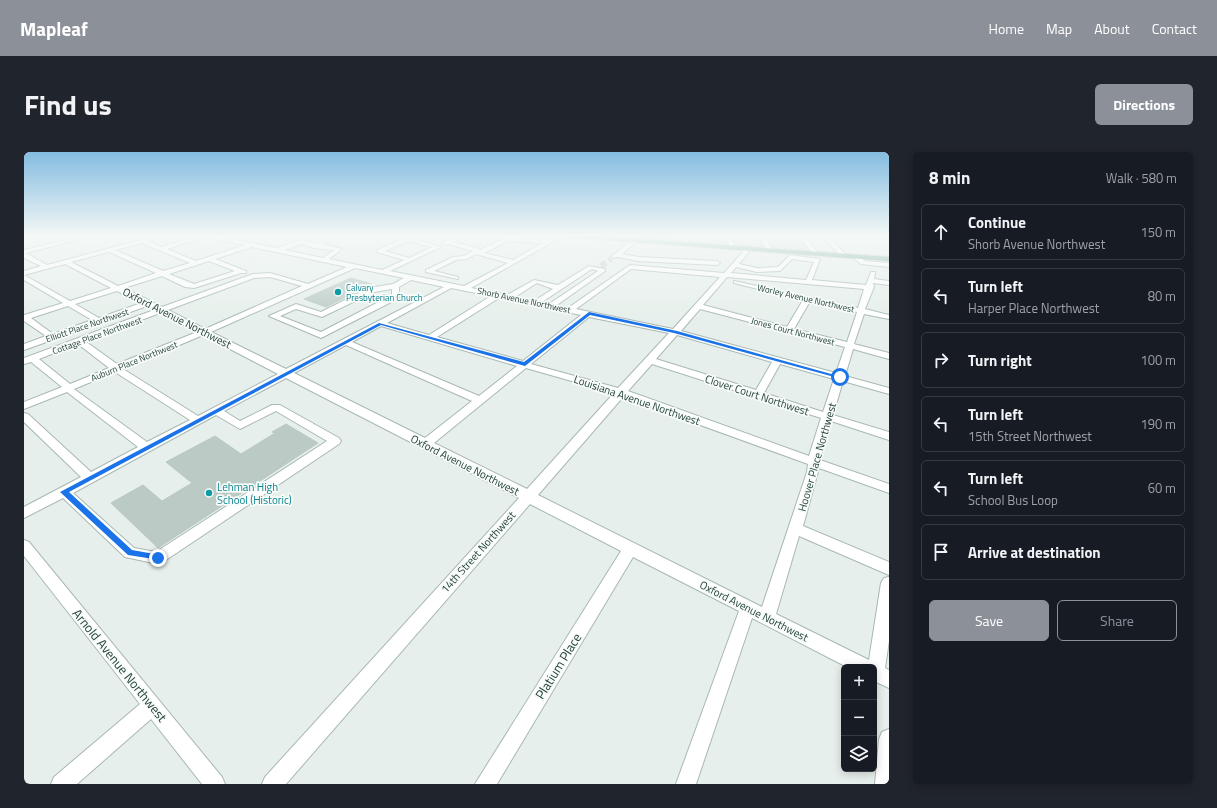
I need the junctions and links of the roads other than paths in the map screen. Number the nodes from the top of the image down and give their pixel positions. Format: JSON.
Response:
{"nodes":[{"id":1,"x":42,"y":264,"type":"edge"},
{"id":2,"x":57,"y":264,"type":"edge"},
{"id":3,"x":71,"y":264,"type":"edge"},
{"id":4,"x":142,"y":264,"type":"edge"},
{"id":5,"x":192,"y":264,"type":"edge"},
{"id":6,"x":224,"y":264,"type":"edge"},
{"id":7,"x":346,"y":264,"type":"edge"},
{"id":8,"x":400,"y":264,"type":"edge"},
{"id":9,"x":442,"y":264,"type":"edge"},
{"id":10,"x":509,"y":264,"type":"edge"},
{"id":11,"x":735,"y":264,"type":"edge"},
{"id":12,"x":783,"y":264,"type":"edge"},
{"id":13,"x":815,"y":264,"type":"edge"},
{"id":14,"x":863,"y":264,"type":"edge"},
{"id":15,"x":889,"y":265,"type":"edge"},
{"id":16,"x":354,"y":266,"type":"junction"},
{"id":17,"x":47,"y":267,"type":"junction"},
{"id":18,"x":757,"y":270,"type":"junction"},
{"id":19,"x":241,"y":271,"type":"junction"},
{"id":20,"x":383,"y":272,"type":"junction"},
{"id":21,"x":24,"y":273,"type":"edge"},
{"id":22,"x":728,"y":273,"type":"junction"},
{"id":23,"x":163,"y":274,"type":"junction"},
{"id":24,"x":256,"y":275,"type":"junction"},
{"id":25,"x":869,"y":275,"type":"junction"},
{"id":26,"x":24,"y":277,"type":"edge"},
{"id":27,"x":411,"y":277,"type":"junction"},
{"id":28,"x":752,"y":277,"type":"junction"},
{"id":29,"x":454,"y":282,"type":"junction"},
{"id":30,"x":808,"y":282,"type":"junction"},
{"id":31,"x":889,"y":283,"type":"edge"},
{"id":32,"x":309,"y":286,"type":"junction"},
{"id":33,"x":395,"y":286,"type":"junction"},
{"id":34,"x":119,"y":288,"type":"junction"},
{"id":35,"x":466,"y":288,"type":"junction"},
{"id":36,"x":559,"y":288,"type":"junction"},
{"id":37,"x":499,"y":295,"type":"junction"},
{"id":38,"x":509,"y":297,"type":"junction"},
{"id":39,"x":808,"y":298,"type":"junction"},
{"id":40,"x":149,"y":303,"type":"junction"},
{"id":41,"x":536,"y":303,"type":"junction"},
{"id":42,"x":69,"y":304,"type":"junction"},
{"id":43,"x":379,"y":305,"type":"junction"},
{"id":44,"x":551,"y":306,"type":"junction"},
{"id":45,"x":698,"y":306,"type":"junction"},
{"id":46,"x":163,"y":310,"type":"junction"},
{"id":47,"x":570,"y":310,"type":"junction"},
{"id":48,"x":252,"y":311,"type":"junction"},
{"id":49,"x":862,"y":311,"type":"junction"},
{"id":50,"x":402,"y":312,"type":"junction"},
{"id":51,"x":589,"y":314,"type":"junction"},
{"id":52,"x":273,"y":316,"type":"junction"},
{"id":53,"x":889,"y":317,"type":"edge"},
{"id":54,"x":24,"y":318,"type":"edge"},
{"id":55,"x":99,"y":321,"type":"junction"},
{"id":56,"x":381,"y":324,"type":"junction"},
{"id":57,"x":789,"y":330,"type":"junction"},
{"id":58,"x":204,"y":332,"type":"junction"},
{"id":59,"x":675,"y":332,"type":"junction"},
{"id":60,"x":52,"y":337,"type":"junction"},
{"id":61,"x":430,"y":338,"type":"junction"},
{"id":62,"x":79,"y":341,"type":"junction"},
{"id":63,"x":346,"y":342,"type":"junction"},
{"id":64,"x":850,"y":346,"type":"junction"},
{"id":65,"x":24,"y":347,"type":"edge"},
{"id":66,"x":889,"y":356,"type":"edge"},
{"id":67,"x":28,"y":360,"type":"edge"},
{"id":68,"x":649,"y":360,"type":"junction"},
{"id":69,"x":778,"y":360,"type":"junction"},
{"id":70,"x":525,"y":364,"type":"junction"},
{"id":71,"x":116,"y":368,"type":"junction"},
{"id":72,"x":287,"y":374,"type":"junction"},
{"id":73,"x":840,"y":377,"type":"junction"},
{"id":74,"x":68,"y":387,"type":"junction"},
{"id":75,"x":889,"y":391,"type":"edge"},
{"id":76,"x":620,"y":392,"type":"junction"},
{"id":77,"x":758,"y":395,"type":"junction"},
{"id":78,"x":479,"y":400,"type":"junction"},
{"id":79,"x":24,"y":406,"type":"edge"},
{"id":80,"x":217,"y":411,"type":"junction"},
{"id":81,"x":24,"y":416,"type":"edge"},
{"id":82,"x":827,"y":416,"type":"junction"},
{"id":83,"x":198,"y":421,"type":"junction"},
{"id":84,"x":889,"y":436,"type":"edge"},
{"id":85,"x":425,"y":444,"type":"junction"},
{"id":86,"x":147,"y":448,"type":"junction"},
{"id":87,"x":815,"y":462,"type":"junction"},
{"id":88,"x":90,"y":478,"type":"junction"},
{"id":89,"x":889,"y":489,"type":"edge"},
{"id":90,"x":64,"y":492,"type":"junction"},
{"id":91,"x":527,"y":496,"type":"junction"},
{"id":92,"x":24,"y":513,"type":"edge"},
{"id":93,"x":796,"y":529,"type":"junction"},
{"id":94,"x":24,"y":546,"type":"edge"},
{"id":95,"x":630,"y":549,"type":"junction"},
{"id":96,"x":889,"y":569,"type":"edge"},
{"id":97,"x":889,"y":583,"type":"edge"},
{"id":98,"x":748,"y":608,"type":"junction"},
{"id":99,"x":767,"y":617,"type":"junction"},
{"id":100,"x":858,"y":664,"type":"edge"},
{"id":101,"x":877,"y":666,"type":"edge"},
{"id":102,"x":152,"y":706,"type":"junction"},
{"id":103,"x":889,"y":740,"type":"edge"},
{"id":104,"x":61,"y":784,"type":"edge"},
{"id":105,"x":215,"y":784,"type":"edge"},
{"id":106,"x":272,"y":784,"type":"edge"},
{"id":107,"x":485,"y":784,"type":"edge"},
{"id":108,"x":686,"y":784,"type":"edge"},
{"id":109,"x":885,"y":784,"type":"edge"}],
"edges":[{"from":1,"to":17,"type":"street"},
{"from":2,"to":17,"type":"street"},
{"from":3,"to":34,"type":"street","name":"Oxford Avenue Northwest"},
{"from":4,"to":23,"type":"street"},
{"from":5,"to":23,"type":"street"},
{"from":6,"to":19,"type":"street"},
{"from":7,"to":16,"type":"street","name":"Shorb Avenue Northwest"},
{"from":8,"to":20,"type":"street"},
{"from":9,"to":29,"type":"street"},
{"from":10,"to":35,"type":"street"},
{"from":11,"to":22,"type":"street","name":"14th Street Northwest"},
{"from":12,"to":18,"type":"street"},
{"from":13,"to":30,"type":"street"},
{"from":14,"to":25,"type":"street"},
{"from":15,"to":25,"type":"street"},
{"from":16,"to":20,"type":"street","name":"Shorb Avenue Northwest"},
{"from":16,"to":32,"type":"street","name":"Auburn Place Northwest"},
{"from":17,"to":21,"type":"street"},
{"from":18,"to":22,"type":"street"},
{"from":18,"to":28,"type":"street"},
{"from":19,"to":23,"type":"street"},
{"from":19,"to":24,"type":"street"},
{"from":20,"to":27,"type":"street","name":"Shorb Avenue Northwest"},
{"from":22,"to":28,"type":"street"},
{"from":22,"to":39,"type":"street","name":"Worley Avenue Northwest"},
{"from":22,"to":45,"type":"street","name":"14th Street Northwest"},
{"from":22,"to":47,"type":"street"},
{"from":23,"to":34,"type":"street"},
{"from":24,"to":32,"type":"street"},
{"from":24,"to":46,"type":"street","name":"Cottage Place Northwest"},
{"from":25,"to":30,"type":"street"},
{"from":25,"to":31,"type":"street"},
{"from":25,"to":49,"type":"street","name":"Hoover Place Northwest"},
{"from":26,"to":42,"type":"street"},
{"from":27,"to":29,"type":"street","name":"Shorb Avenue Northwest"},
{"from":27,"to":33,"type":"street"},
{"from":28,"to":30,"type":"street"},
{"from":29,"to":35,"type":"street","name":"Shorb Avenue Northwest"},
{"from":29,"to":50,"type":"street"},
{"from":32,"to":48,"type":"street","name":"Auburn Place Northwest"},
{"from":33,"to":43,"type":"street"},
{"from":33,"to":52,"type":"street"},
{"from":34,"to":40,"type":"street","name":"Oxford Avenue Northwest"},
{"from":34,"to":42,"type":"street"},
{"from":35,"to":37,"type":"street","name":"Shorb Avenue Northwest"},
{"from":36,"to":38,"type":"street"},
{"from":36,"to":41,"type":"street"},
{"from":36,"to":44,"type":"street"},
{"from":37,"to":38,"type":"street","name":"Shorb Avenue Northwest"},
{"from":37,"to":61,"type":"street"},
{"from":38,"to":41,"type":"street","name":"Shorb Avenue Northwest"},
{"from":39,"to":49,"type":"street","name":"Worley Avenue Northwest"},
{"from":39,"to":57,"type":"street"},
{"from":40,"to":46,"type":"street","name":"Oxford Avenue Northwest"},
{"from":40,"to":55,"type":"street","name":"Elliott Place Northwest"},
{"from":41,"to":44,"type":"street","name":"Shorb Avenue Northwest"},
{"from":42,"to":54,"type":"street"},
{"from":42,"to":55,"type":"street"},
{"from":43,"to":50,"type":"street"},
{"from":43,"to":52,"type":"street"},
{"from":44,"to":47,"type":"street","name":"Shorb Avenue Northwest"},
{"from":45,"to":57,"type":"street","name":"Jones Court Northwest"},
{"from":45,"to":59,"type":"street","name":"14th Street Northwest"},
{"from":46,"to":58,"type":"street","name":"Oxford Avenue Northwest"},
{"from":46,"to":62,"type":"street","name":"Cottage Place Northwest"},
{"from":47,"to":51,"type":"street","name":"Shorb Avenue Northwest"},
{"from":48,"to":52,"type":"street"},
{"from":48,"to":58,"type":"street","name":"Auburn Place Northwest"},
{"from":49,"to":53,"type":"street","name":"Worley Avenue Northwest"},
{"from":49,"to":64,"type":"street","name":"Hoover Place Northwest"},
{"from":50,"to":56,"type":"street"},
{"from":51,"to":59,"type":"street","name":"Shorb Avenue Northwest"},
{"from":51,"to":70,"type":"street"},
{"from":54,"to":60,"type":"street"},
{"from":55,"to":60,"type":"street","name":"Elliott Place Northwest"},
{"from":56,"to":61,"type":"street","name":"Louisiana Avenue Northwest"},
{"from":56,"to":63,"type":"street"},
{"from":57,"to":64,"type":"street","name":"Jones Court Northwest"},
{"from":58,"to":71,"type":"street","name":"Auburn Place Northwest"},
{"from":58,"to":72,"type":"street","name":"Oxford Avenue Northwest"},
{"from":59,"to":68,"type":"street","name":"14th Street Northwest"},
{"from":59,"to":69,"type":"street","name":"Shorb Avenue Northwest"},
{"from":60,"to":65,"type":"street","name":"Elliott Place Northwest"},
{"from":61,"to":70,"type":"street","name":"Louisiana Avenue Northwest"},
{"from":62,"to":67,"type":"street","name":"Cottage Place Northwest"},
{"from":62,"to":71,"type":"street"},
{"from":63,"to":72,"type":"street"},
{"from":63,"to":78,"type":"street"},
{"from":64,"to":66,"type":"street","name":"Jones Court Northwest"},
{"from":64,"to":73,"type":"street","name":"Hoover Place Northwest"},
{"from":67,"to":74,"type":"street"},
{"from":68,"to":76,"type":"street","name":"14th Street Northwest"},
{"from":68,"to":77,"type":"street","name":"Clover Court Northwest"},
{"from":69,"to":73,"type":"street","name":"Shorb Avenue Northwest"},
{"from":69,"to":77,"type":"street"},
{"from":70,"to":76,"type":"street","name":"Louisiana Avenue Northwest"},
{"from":70,"to":78,"type":"street"},
{"from":71,"to":74,"type":"street","name":"Auburn Place Northwest"},
{"from":71,"to":83,"type":"street"},
{"from":72,"to":80,"type":"street"},
{"from":72,"to":85,"type":"street","name":"Oxford Avenue Northwest"},
{"from":73,"to":75,"type":"street","name":"Shorb Avenue Northwest"},
{"from":73,"to":82,"type":"street","name":"Hoover Place Northwest"},
{"from":74,"to":79,"type":"street","name":"Auburn Place Northwest"},
{"from":74,"to":86,"type":"street"},
{"from":76,"to":87,"type":"street","name":"Louisiana Avenue Northwest"},
{"from":76,"to":91,"type":"street","name":"14th Street Northwest"},
{"from":77,"to":82,"type":"street","name":"Clover Court Northwest"},
{"from":78,"to":85,"type":"street"},
{"from":80,"to":83,"type":"street"},
{"from":80,"to":90,"type":"street"},
{"from":81,"to":88,"type":"street"},
{"from":82,"to":84,"type":"street","name":"Clover Court Northwest"},
{"from":82,"to":87,"type":"street","name":"Hoover Place Northwest"},
{"from":83,"to":86,"type":"street"},
{"from":85,"to":91,"type":"street","name":"Oxford Avenue Northwest"},
{"from":86,"to":88,"type":"street"},
{"from":87,"to":89,"type":"street","name":"Louisiana Avenue Northwest"},
{"from":87,"to":93,"type":"street","name":"Hoover Place Northwest"},
{"from":88,"to":90,"type":"street"},
{"from":90,"to":92,"type":"street"},
{"from":91,"to":95,"type":"street","name":"Oxford Avenue Northwest"},
{"from":91,"to":106,"type":"street","name":"14th Street Northwest"},
{"from":93,"to":96,"type":"street"},
{"from":93,"to":99,"type":"street","name":"Hoover Place Northwest"},
{"from":94,"to":102,"type":"street","name":"Arnold Avenue Northwest"},
{"from":95,"to":98,"type":"street","name":"Oxford Avenue Northwest"},
{"from":95,"to":107,"type":"street","name":"Platium Place"},
{"from":97,"to":101,"type":"street"},
{"from":98,"to":99,"type":"street","name":"Oxford Avenue Northwest"},
{"from":98,"to":108,"type":"street"},
{"from":99,"to":100,"type":"street","name":"Oxford Avenue Northwest"},
{"from":102,"to":104,"type":"street"},
{"from":102,"to":105,"type":"street","name":"Arnold Avenue Northwest"},
{"from":103,"to":109,"type":"street"}]}
